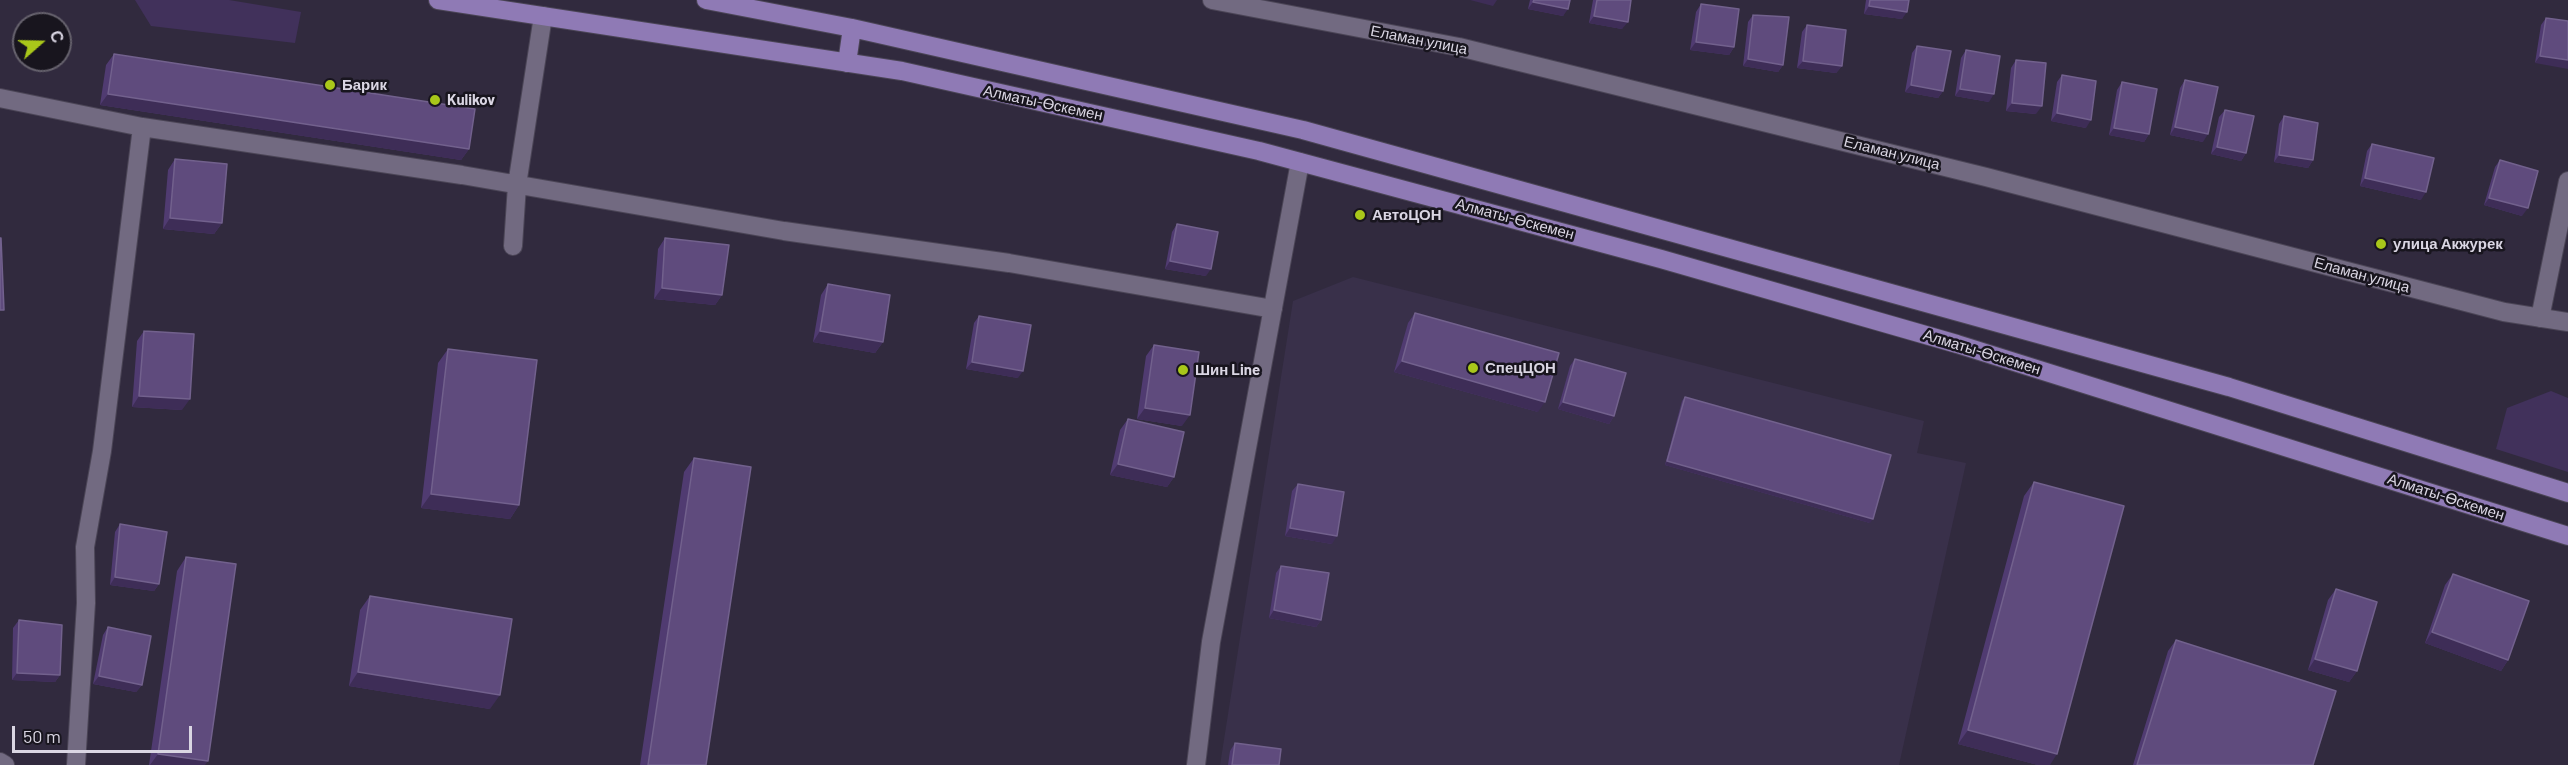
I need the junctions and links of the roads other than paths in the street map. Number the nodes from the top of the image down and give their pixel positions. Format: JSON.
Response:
{"nodes":[{"id":1,"x":438,"y":0,"type":"edge"},
{"id":2,"x":1212,"y":0,"type":"edge"},
{"id":3,"x":712,"y":1,"type":"edge"},
{"id":4,"x":543,"y":16,"type":"junction"},
{"id":5,"x":852,"y":28,"type":"junction"},
{"id":6,"x":847,"y":63,"type":"junction"},
{"id":7,"x":0,"y":98,"type":"edge"},
{"id":8,"x":142,"y":127,"type":"junction"},
{"id":9,"x":1300,"y":162,"type":"junction"},
{"id":10,"x":2568,"y":181,"type":"edge"},
{"id":11,"x":517,"y":185,"type":"junction"},
{"id":12,"x":513,"y":246,"type":"dead end"},
{"id":13,"x":1273,"y":309,"type":"junction"},
{"id":14,"x":2540,"y":318,"type":"junction"},
{"id":15,"x":2568,"y":322,"type":"edge"},
{"id":16,"x":2568,"y":493,"type":"edge"},
{"id":17,"x":2568,"y":536,"type":"edge"},
{"id":18,"x":0,"y":762,"type":"edge"},
{"id":19,"x":5,"y":765,"type":"edge"},
{"id":20,"x":76,"y":765,"type":"edge"},
{"id":21,"x":1196,"y":765,"type":"edge"}],
"edges":[{"from":1,"to":4,"type":"main road","name":"Алматы-Өскемен"},
{"from":2,"to":14,"type":"street","name":"Еламан улица"},
{"from":3,"to":5,"type":"main road","name":"Алматы-Өскемен"},
{"from":4,"to":6,"type":"main road","name":"Алматы-Өскемен"},
{"from":4,"to":11,"type":"street"},
{"from":5,"to":6,"type":"main road"},
{"from":5,"to":16,"type":"main road","name":"Алматы-Өскемен"},
{"from":6,"to":9,"type":"main road","name":"Алматы-Өскемен"},
{"from":7,"to":8,"type":"street"},
{"from":8,"to":11,"type":"street"},
{"from":8,"to":20,"type":"street"},
{"from":9,"to":13,"type":"street"},
{"from":9,"to":17,"type":"main road","name":"Алматы-Өскемен"},
{"from":10,"to":14,"type":"street"},
{"from":11,"to":12,"type":"street"},
{"from":11,"to":13,"type":"street"},
{"from":13,"to":21,"type":"street"},
{"from":14,"to":15,"type":"street","name":"Еламан улица"},
{"from":18,"to":19,"type":"street"}]}
